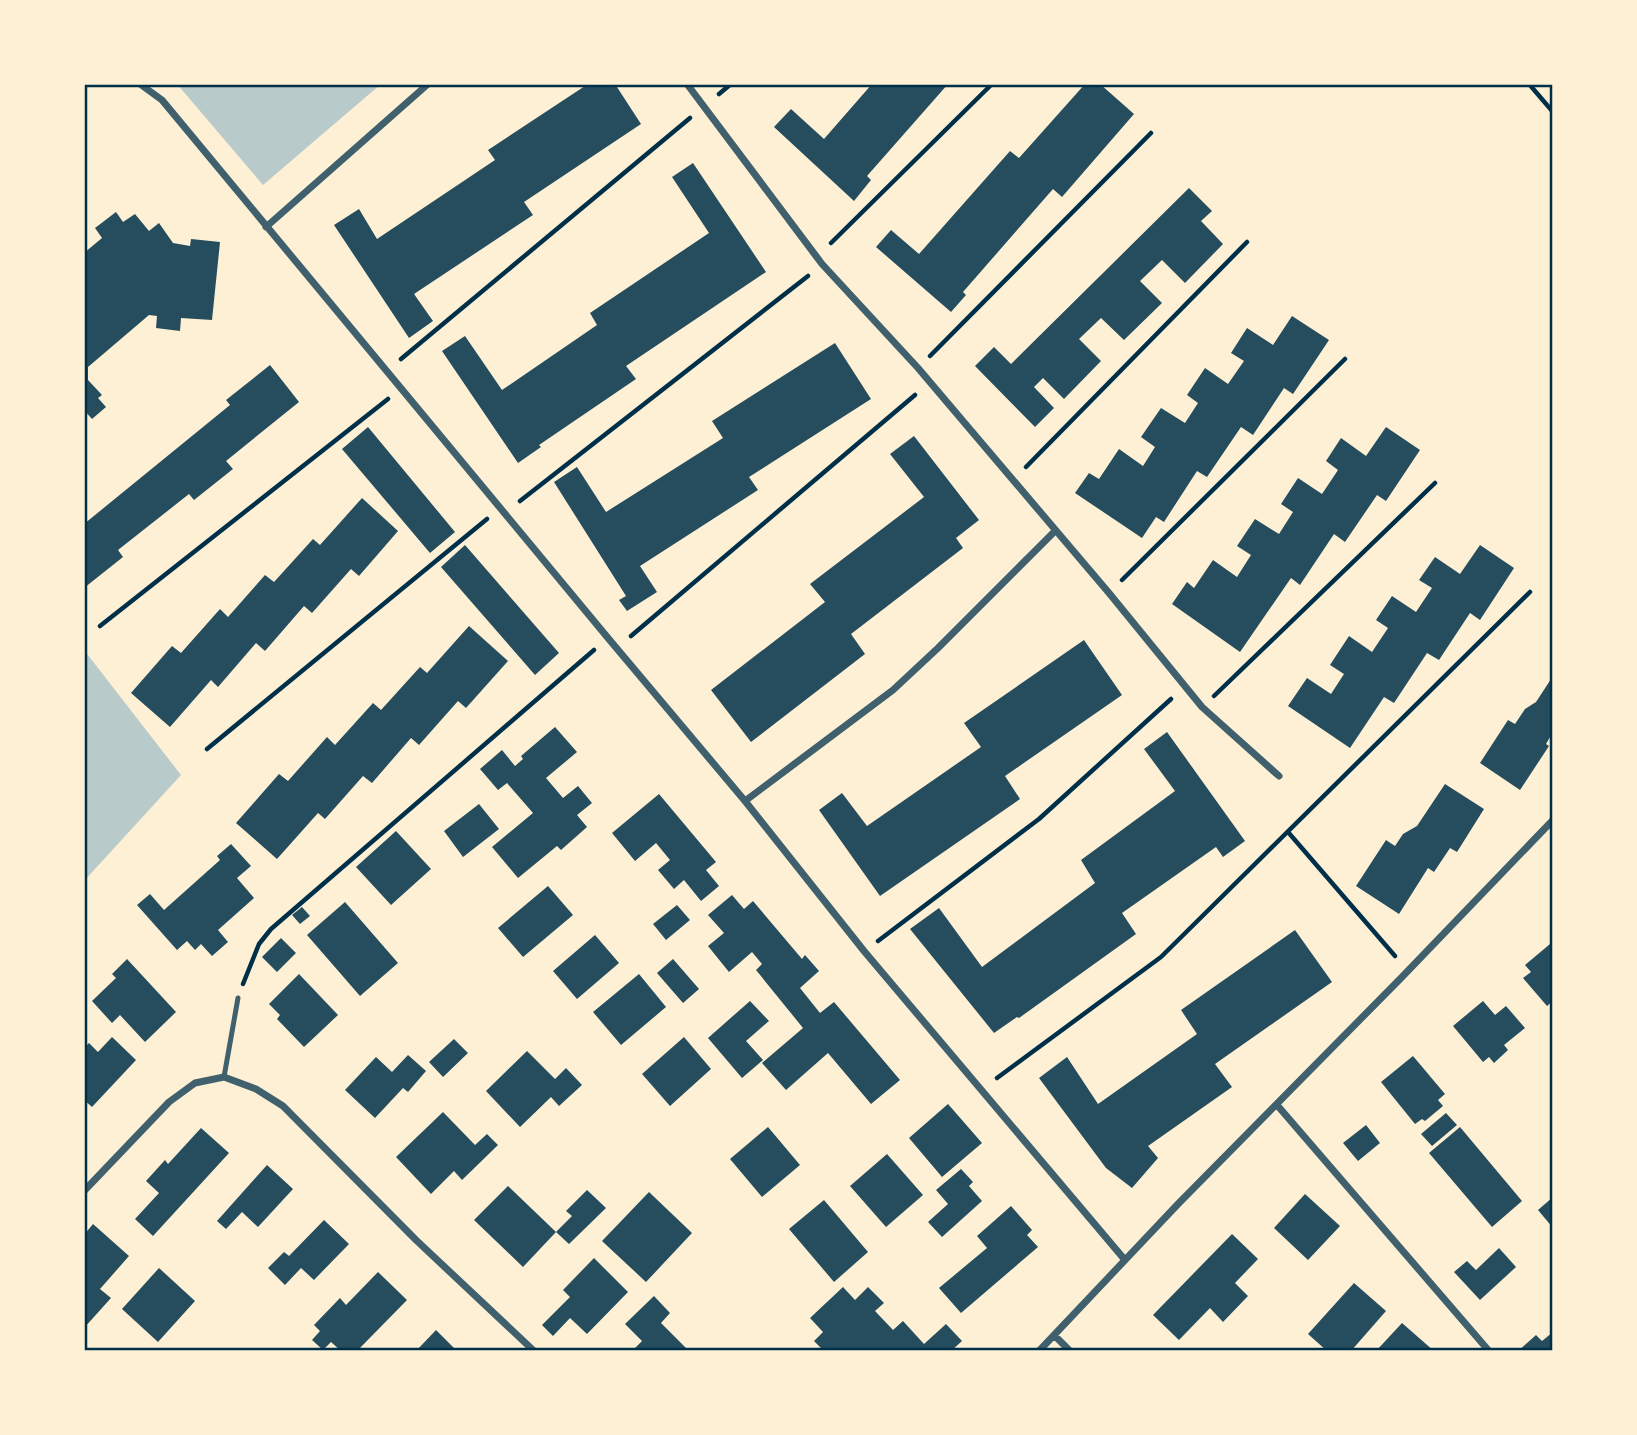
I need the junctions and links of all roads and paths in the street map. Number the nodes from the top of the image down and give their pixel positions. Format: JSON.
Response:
{"nodes":[{"id":1,"x":140,"y":84,"type":"edge"},
{"id":2,"x":428,"y":84,"type":"edge"},
{"id":3,"x":687,"y":84,"type":"edge"},
{"id":4,"x":992,"y":84,"type":"edge"},
{"id":5,"x":1529,"y":84,"type":"edge"},
{"id":6,"x":704,"y":106,"type":"junction"},
{"id":7,"x":1553,"y":113,"type":"edge"},
{"id":8,"x":1151,"y":134,"type":"dead end"},
{"id":9,"x":266,"y":228,"type":"junction"},
{"id":10,"x":1247,"y":242,"type":"dead end"},
{"id":11,"x":817,"y":257,"type":"junction"},
{"id":12,"x":822,"y":264,"type":"junction"},
{"id":13,"x":1345,"y":359,"type":"dead end"},
{"id":14,"x":398,"y":362,"type":"dead end"},
{"id":15,"x":918,"y":368,"type":"junction"},
{"id":16,"x":929,"y":383,"type":"junction"},
{"id":17,"x":389,"y":398,"type":"dead end"},
{"id":18,"x":1012,"y":481,"type":"junction"},
{"id":19,"x":1435,"y":483,"type":"dead end"},
{"id":20,"x":517,"y":503,"type":"dead end"},
{"id":21,"x":489,"y":517,"type":"dead end"},
{"id":22,"x":1055,"y":531,"type":"junction"},
{"id":23,"x":1530,"y":592,"type":"dead end"},
{"id":24,"x":1109,"y":593,"type":"junction"},
{"id":25,"x":100,"y":626,"type":"dead end"},
{"id":26,"x":608,"y":638,"type":"junction"},
{"id":27,"x":616,"y":649,"type":"junction"},
{"id":28,"x":1184,"y":687,"type":"junction"},
{"id":29,"x":1202,"y":707,"type":"junction"},
{"id":30,"x":207,"y":749,"type":"dead end"},
{"id":31,"x":1279,"y":776,"type":"dead end"},
{"id":32,"x":745,"y":801,"type":"junction"},
{"id":33,"x":1553,"y":820,"type":"edge"},
{"id":34,"x":1288,"y":832,"type":"junction"},
{"id":35,"x":864,"y":951,"type":"junction"},
{"id":36,"x":1395,"y":957,"type":"dead end"},
{"id":37,"x":238,"y":998,"type":"joint"},
{"id":38,"x":225,"y":1077,"type":"junction"},
{"id":39,"x":982,"y":1089,"type":"junction"},
{"id":40,"x":1277,"y":1104,"type":"junction"},
{"id":41,"x":84,"y":1191,"type":"edge"},
{"id":42,"x":1125,"y":1260,"type":"junction"},
{"id":43,"x":1054,"y":1335,"type":"junction"},
{"id":44,"x":534,"y":1351,"type":"edge"},
{"id":45,"x":1039,"y":1351,"type":"edge"},
{"id":46,"x":1070,"y":1351,"type":"edge"},
{"id":47,"x":1489,"y":1351,"type":"edge"}],
"edges":[{"from":1,"to":9,"type":"street"},
{"from":2,"to":9,"type":"street"},
{"from":3,"to":6,"type":"street"},
{"from":4,"to":11,"type":"path"},
{"from":5,"to":7,"type":"path"},
{"from":6,"to":11,"type":"street"},
{"from":6,"to":14,"type":"path"},
{"from":8,"to":15,"type":"path"},
{"from":9,"to":26,"type":"street"},
{"from":10,"to":18,"type":"path"},
{"from":11,"to":12,"type":"street"},
{"from":12,"to":15,"type":"street"},
{"from":12,"to":20,"type":"path"},
{"from":13,"to":24,"type":"path"},
{"from":15,"to":16,"type":"street"},
{"from":16,"to":18,"type":"street"},
{"from":16,"to":27,"type":"path"},
{"from":17,"to":25,"type":"path"},
{"from":18,"to":22,"type":"street"},
{"from":19,"to":29,"type":"path"},
{"from":21,"to":30,"type":"path"},
{"from":22,"to":24,"type":"street"},
{"from":22,"to":32,"type":"street"},
{"from":23,"to":34,"type":"path"},
{"from":24,"to":28,"type":"street"},
{"from":26,"to":27,"type":"street"},
{"from":26,"to":37,"type":"path"},
{"from":27,"to":32,"type":"street"},
{"from":28,"to":29,"type":"street"},
{"from":28,"to":35,"type":"path"},
{"from":29,"to":31,"type":"street"},
{"from":32,"to":35,"type":"street"},
{"from":33,"to":40,"type":"street"},
{"from":34,"to":36,"type":"path"},
{"from":34,"to":39,"type":"path"},
{"from":35,"to":39,"type":"street"},
{"from":37,"to":38,"type":"lane"},
{"from":38,"to":41,"type":"street"},
{"from":38,"to":44,"type":"street"},
{"from":39,"to":42,"type":"street"},
{"from":40,"to":42,"type":"street"},
{"from":40,"to":47,"type":"street"},
{"from":42,"to":43,"type":"street"},
{"from":43,"to":45,"type":"street"},
{"from":43,"to":46,"type":"street"}]}
